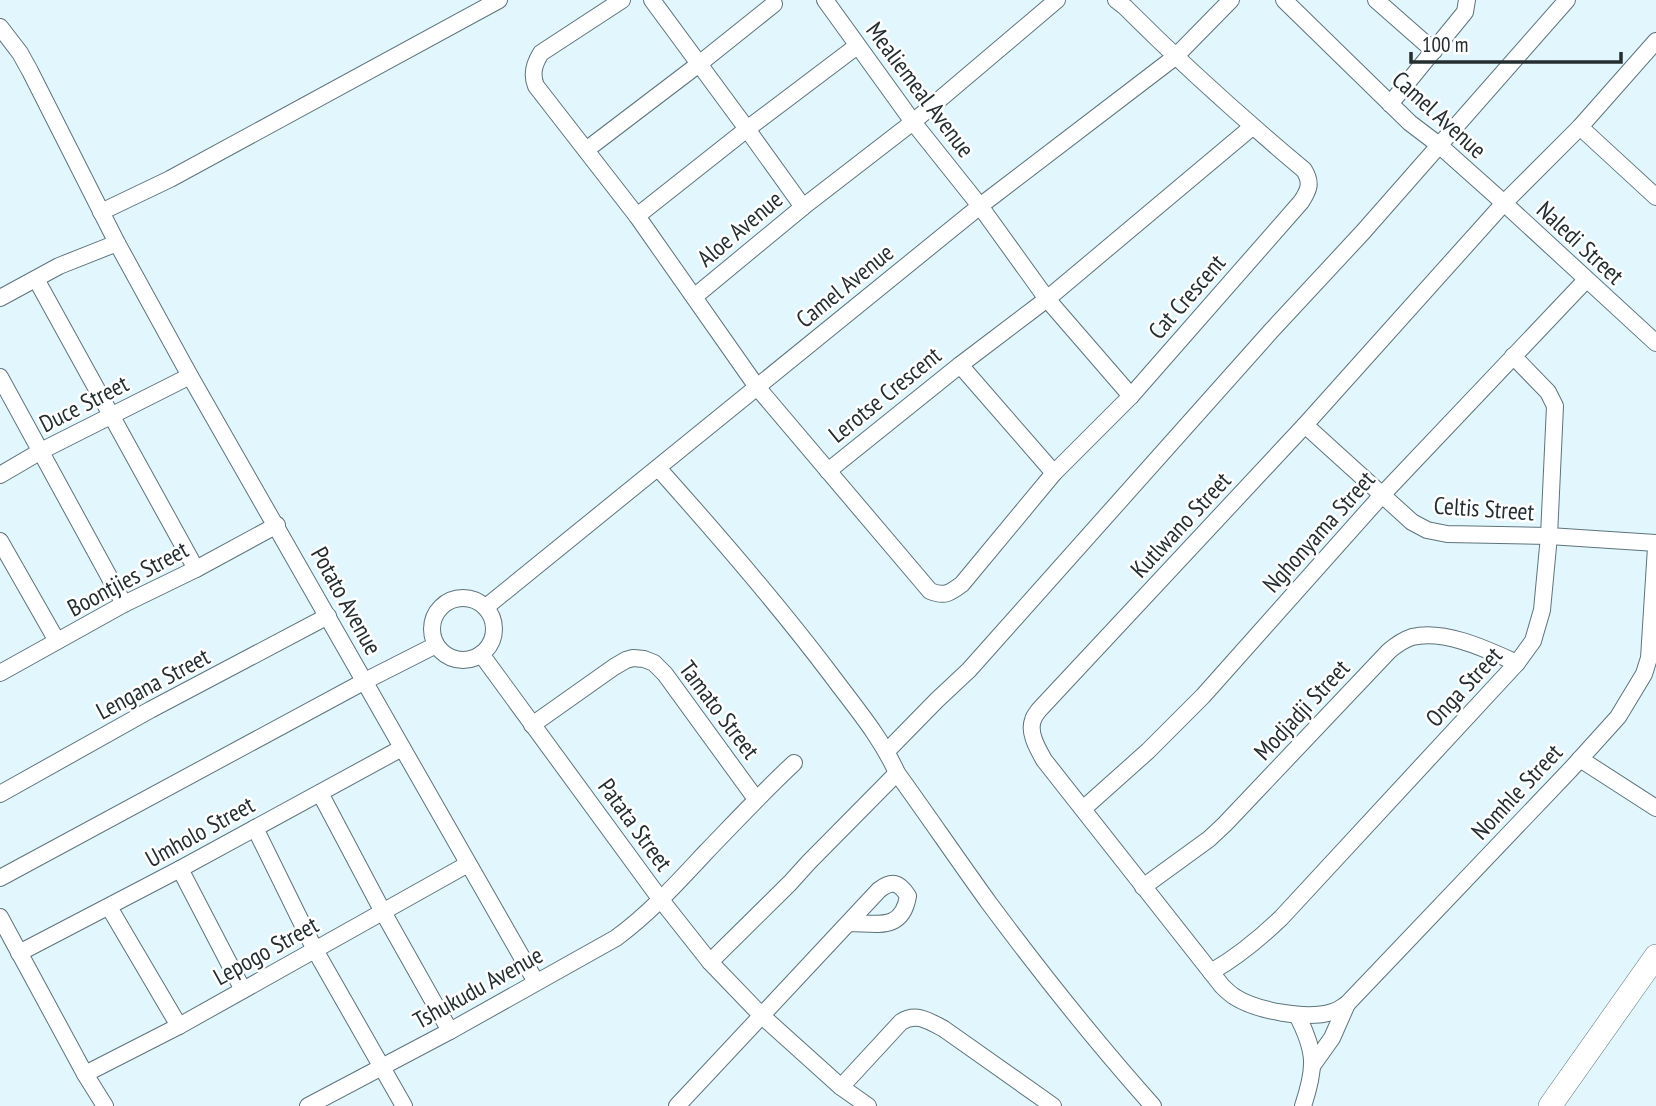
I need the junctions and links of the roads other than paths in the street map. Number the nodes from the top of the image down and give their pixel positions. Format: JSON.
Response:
{"nodes":[{"id":1,"x":499,"y":0,"type":"edge"},
{"id":2,"x":622,"y":0,"type":"edge"},
{"id":3,"x":652,"y":0,"type":"edge"},
{"id":4,"x":825,"y":0,"type":"edge"},
{"id":5,"x":1057,"y":0,"type":"edge"},
{"id":6,"x":1231,"y":0,"type":"edge"},
{"id":7,"x":1284,"y":0,"type":"edge"},
{"id":8,"x":1376,"y":0,"type":"edge"},
{"id":9,"x":1467,"y":0,"type":"edge"},
{"id":10,"x":1567,"y":0,"type":"edge"},
{"id":11,"x":1125,"y":2,"type":"edge"},
{"id":12,"x":774,"y":4,"type":"dead end"},
{"id":13,"x":0,"y":27,"type":"edge"},
{"id":14,"x":858,"y":46,"type":"junction"},
{"id":15,"x":1654,"y":47,"type":"edge"},
{"id":16,"x":1434,"y":51,"type":"junction"},
{"id":17,"x":1175,"y":57,"type":"junction"},
{"id":18,"x":699,"y":64,"type":"junction"},
{"id":19,"x":1390,"y":104,"type":"junction"},
{"id":20,"x":913,"y":122,"type":"junction"},
{"id":21,"x":1252,"y":127,"type":"junction"},
{"id":22,"x":1580,"y":127,"type":"junction"},
{"id":23,"x":747,"y":128,"type":"junction"},
{"id":24,"x":1439,"y":145,"type":"junction"},
{"id":25,"x":586,"y":150,"type":"junction"},
{"id":26,"x":1656,"y":197,"type":"edge"},
{"id":27,"x":1504,"y":203,"type":"junction"},
{"id":28,"x":979,"y":206,"type":"junction"},
{"id":29,"x":803,"y":207,"type":"junction"},
{"id":30,"x":102,"y":212,"type":"junction"},
{"id":31,"x":637,"y":216,"type":"junction"},
{"id":32,"x":117,"y":243,"type":"junction"},
{"id":33,"x":36,"y":279,"type":"junction"},
{"id":34,"x":1586,"y":280,"type":"junction"},
{"id":35,"x":694,"y":297,"type":"junction"},
{"id":36,"x":0,"y":298,"type":"edge"},
{"id":37,"x":1047,"y":299,"type":"junction"},
{"id":38,"x":1656,"y":343,"type":"edge"},
{"id":39,"x":1513,"y":356,"type":"junction"},
{"id":40,"x":960,"y":365,"type":"junction"},
{"id":41,"x":190,"y":376,"type":"junction"},
{"id":42,"x":0,"y":377,"type":"edge"},
{"id":43,"x":757,"y":387,"type":"junction"},
{"id":44,"x":1131,"y":396,"type":"junction"},
{"id":45,"x":112,"y":415,"type":"junction"},
{"id":46,"x":1305,"y":425,"type":"junction"},
{"id":47,"x":41,"y":451,"type":"junction"},
{"id":48,"x":657,"y":468,"type":"junction"},
{"id":49,"x":828,"y":471,"type":"junction"},
{"id":50,"x":1054,"y":472,"type":"junction"},
{"id":51,"x":0,"y":475,"type":"edge"},
{"id":52,"x":1382,"y":495,"type":"junction"},
{"id":53,"x":276,"y":525,"type":"junction"},
{"id":54,"x":1549,"y":536,"type":"junction"},
{"id":55,"x":0,"y":541,"type":"edge"},
{"id":56,"x":1656,"y":545,"type":"edge"},
{"id":57,"x":196,"y":569,"type":"junction"},
{"id":58,"x":124,"y":604,"type":"junction"},
{"id":59,"x":486,"y":607,"type":"junction"},
{"id":60,"x":328,"y":616,"type":"junction"},
{"id":61,"x":57,"y":642,"type":"junction"},
{"id":62,"x":436,"y":645,"type":"junction"},
{"id":63,"x":481,"y":654,"type":"junction"},
{"id":64,"x":1517,"y":663,"type":"junction"},
{"id":65,"x":0,"y":673,"type":"edge"},
{"id":66,"x":365,"y":681,"type":"junction"},
{"id":67,"x":532,"y":725,"type":"junction"},
{"id":68,"x":402,"y":748,"type":"junction"},
{"id":69,"x":887,"y":751,"type":"junction"},
{"id":70,"x":1580,"y":759,"type":"junction"},
{"id":71,"x":794,"y":763,"type":"dead end"},
{"id":72,"x":897,"y":773,"type":"junction"},
{"id":73,"x":0,"y":793,"type":"edge"},
{"id":74,"x":320,"y":793,"type":"junction"},
{"id":75,"x":756,"y":799,"type":"junction"},
{"id":76,"x":1656,"y":808,"type":"edge"},
{"id":77,"x":1083,"y":809,"type":"junction"},
{"id":78,"x":255,"y":828,"type":"junction"},
{"id":79,"x":468,"y":864,"type":"junction"},
{"id":80,"x":180,"y":869,"type":"junction"},
{"id":81,"x":0,"y":878,"type":"edge"},
{"id":82,"x":1143,"y":887,"type":"junction"},
{"id":83,"x":661,"y":900,"type":"junction"},
{"id":84,"x":109,"y":907,"type":"junction"},
{"id":85,"x":383,"y":912,"type":"junction"},
{"id":86,"x":0,"y":917,"type":"edge"},
{"id":87,"x":848,"y":923,"type":"dead end"},
{"id":88,"x":315,"y":950,"type":"junction"},
{"id":89,"x":19,"y":953,"type":"junction"},
{"id":90,"x":1656,"y":956,"type":"edge"},
{"id":91,"x":710,"y":962,"type":"junction"},
{"id":92,"x":1211,"y":972,"type":"junction"},
{"id":93,"x":536,"y":982,"type":"junction"},
{"id":94,"x":243,"y":990,"type":"junction"},
{"id":95,"x":1347,"y":1004,"type":"junction"},
{"id":96,"x":761,"y":1015,"type":"junction"},
{"id":97,"x":1297,"y":1015,"type":"junction"},
{"id":98,"x":1318,"y":1016,"type":"joint"},
{"id":99,"x":179,"y":1026,"type":"junction"},
{"id":100,"x":450,"y":1031,"type":"junction"},
{"id":101,"x":382,"y":1066,"type":"junction"},
{"id":102,"x":1312,"y":1066,"type":"junction"},
{"id":103,"x":85,"y":1074,"type":"junction"},
{"id":104,"x":841,"y":1087,"type":"junction"},
{"id":105,"x":105,"y":1106,"type":"edge"},
{"id":106,"x":308,"y":1106,"type":"edge"},
{"id":107,"x":404,"y":1106,"type":"edge"},
{"id":108,"x":677,"y":1106,"type":"edge"},
{"id":109,"x":868,"y":1106,"type":"edge"},
{"id":110,"x":1053,"y":1106,"type":"edge"},
{"id":111,"x":1153,"y":1106,"type":"edge"},
{"id":112,"x":1303,"y":1106,"type":"edge"},
{"id":113,"x":1550,"y":1106,"type":"edge"}],
"edges":[{"from":1,"to":30,"type":"street"},
{"from":2,"to":25,"type":"street","name":"Aloe Avenue"},
{"from":3,"to":18,"type":"street"},
{"from":4,"to":14,"type":"street","name":"Mealiemeal Avenue"},
{"from":5,"to":20,"type":"street","name":"Aloe Avenue"},
{"from":6,"to":17,"type":"street","name":"Camel Avenue"},
{"from":7,"to":19,"type":"street","name":"Camel Avenue"},
{"from":8,"to":16,"type":"street"},
{"from":9,"to":16,"type":"street"},
{"from":10,"to":24,"type":"street"},
{"from":11,"to":17,"type":"street"},
{"from":12,"to":18,"type":"street"},
{"from":13,"to":30,"type":"street","name":"Potato Avenue"},
{"from":14,"to":20,"type":"street","name":"Mealiemeal Avenue"},
{"from":14,"to":23,"type":"street"},
{"from":15,"to":22,"type":"street","name":"Kutlwano Street"},
{"from":16,"to":19,"type":"street"},
{"from":17,"to":21,"type":"street","name":"Cat Crescent"},
{"from":17,"to":28,"type":"street","name":"Camel Avenue"},
{"from":18,"to":23,"type":"street"},
{"from":18,"to":25,"type":"street"},
{"from":19,"to":24,"type":"street","name":"Camel Avenue"},
{"from":20,"to":28,"type":"street","name":"Mealiemeal Avenue"},
{"from":20,"to":29,"type":"street","name":"Aloe Avenue"},
{"from":21,"to":37,"type":"street","name":"Lerotse Crescent"},
{"from":21,"to":44,"type":"street","name":"Cat Crescent"},
{"from":22,"to":26,"type":"street"},
{"from":22,"to":27,"type":"street","name":"Kutlwano Street"},
{"from":23,"to":29,"type":"street"},
{"from":23,"to":31,"type":"street"},
{"from":24,"to":27,"type":"street","name":"Camel Avenue"},
{"from":24,"to":69,"type":"street"},
{"from":25,"to":31,"type":"street","name":"Aloe Avenue"},
{"from":27,"to":34,"type":"street","name":"Naledi Street"},
{"from":27,"to":46,"type":"street","name":"Kutlwano Street"},
{"from":28,"to":37,"type":"street"},
{"from":28,"to":43,"type":"street","name":"Camel Avenue"},
{"from":29,"to":35,"type":"street","name":"Aloe Avenue"},
{"from":30,"to":32,"type":"street","name":"Potato Avenue"},
{"from":31,"to":35,"type":"street","name":"Aloe Avenue"},
{"from":32,"to":33,"type":"street"},
{"from":32,"to":41,"type":"street","name":"Potato Avenue"},
{"from":33,"to":36,"type":"street"},
{"from":33,"to":45,"type":"street"},
{"from":34,"to":38,"type":"street","name":"Naledi Street"},
{"from":34,"to":39,"type":"street","name":"Nghonyama Street"},
{"from":35,"to":43,"type":"street"},
{"from":37,"to":40,"type":"street","name":"Lerotse Crescent"},
{"from":37,"to":44,"type":"street"},
{"from":39,"to":52,"type":"street","name":"Nghonyama Street"},
{"from":39,"to":54,"type":"street","name":"Onga Street"},
{"from":40,"to":49,"type":"street","name":"Lerotse Crescent"},
{"from":40,"to":50,"type":"street"},
{"from":41,"to":45,"type":"street","name":"Duce Street"},
{"from":41,"to":53,"type":"street","name":"Potato Avenue"},
{"from":42,"to":47,"type":"street"},
{"from":43,"to":48,"type":"street","name":"Camel Avenue"},
{"from":43,"to":49,"type":"street"},
{"from":44,"to":50,"type":"street","name":"Lerotse Crescent"},
{"from":45,"to":47,"type":"street","name":"Duce Street"},
{"from":45,"to":57,"type":"street"},
{"from":46,"to":52,"type":"street","name":"Celtis Street"},
{"from":46,"to":77,"type":"street","name":"Kutlwano Street"},
{"from":47,"to":51,"type":"street","name":"Duce Street"},
{"from":47,"to":58,"type":"street"},
{"from":48,"to":59,"type":"street","name":"Camel Avenue"},
{"from":48,"to":69,"type":"street"},
{"from":49,"to":50,"type":"street","name":"Lerotse Crescent"},
{"from":52,"to":54,"type":"street","name":"Celtis Street"},
{"from":52,"to":77,"type":"street","name":"Nghonyama Street"},
{"from":53,"to":57,"type":"street","name":"Boontjies Street"},
{"from":53,"to":60,"type":"street","name":"Potato Avenue"},
{"from":54,"to":56,"type":"street","name":"Celtis Street"},
{"from":54,"to":64,"type":"street","name":"Onga Street"},
{"from":55,"to":61,"type":"street"},
{"from":56,"to":70,"type":"street","name":"Nomhle Street"},
{"from":57,"to":58,"type":"street","name":"Boontjies Street"},
{"from":58,"to":61,"type":"street","name":"Boontjies Street"},
{"from":59,"to":62,"type":"street"},
{"from":59,"to":63,"type":"street"},
{"from":60,"to":66,"type":"street","name":"Potato Avenue"},
{"from":60,"to":73,"type":"street","name":"Lengana Street"},
{"from":61,"to":65,"type":"street","name":"Boontjies Street"},
{"from":62,"to":63,"type":"street"},
{"from":62,"to":66,"type":"street"},
{"from":63,"to":67,"type":"street","name":"Patata Street"},
{"from":64,"to":82,"type":"street","name":"Modjadji Street"},
{"from":64,"to":92,"type":"street","name":"Onga Street"},
{"from":66,"to":68,"type":"street","name":"Potato Avenue"},
{"from":66,"to":81,"type":"street"},
{"from":67,"to":75,"type":"street","name":"Tamato Street"},
{"from":67,"to":83,"type":"street","name":"Patata Street"},
{"from":68,"to":74,"type":"street","name":"Umholo Street"},
{"from":68,"to":79,"type":"street","name":"Potato Avenue"},
{"from":69,"to":72,"type":"street"},
{"from":70,"to":76,"type":"street"},
{"from":70,"to":95,"type":"street","name":"Nomhle Street"},
{"from":71,"to":75,"type":"street","name":"Tamato Street"},
{"from":72,"to":91,"type":"street"},
{"from":72,"to":111,"type":"street"},
{"from":74,"to":78,"type":"street","name":"Umholo Street"},
{"from":74,"to":85,"type":"street"},
{"from":75,"to":83,"type":"street","name":"Tamato Street"},
{"from":77,"to":82,"type":"street","name":"Kutlwano Street"},
{"from":78,"to":80,"type":"street","name":"Umholo Street"},
{"from":78,"to":88,"type":"street"},
{"from":79,"to":85,"type":"street","name":"Lepogo Street"},
{"from":79,"to":93,"type":"street","name":"Potato Avenue"},
{"from":80,"to":84,"type":"street","name":"Umholo Street"},
{"from":80,"to":94,"type":"street"},
{"from":82,"to":92,"type":"street","name":"Kutlwano Street"},
{"from":83,"to":91,"type":"street","name":"Patata Street"},
{"from":83,"to":93,"type":"street","name":"Tshukudu Avenue"},
{"from":84,"to":89,"type":"street","name":"Umholo Street"},
{"from":84,"to":99,"type":"street"},
{"from":85,"to":88,"type":"street","name":"Lepogo Street"},
{"from":85,"to":100,"type":"street"},
{"from":86,"to":89,"type":"street"},
{"from":87,"to":96,"type":"street"},
{"from":88,"to":94,"type":"street","name":"Lepogo Street"},
{"from":88,"to":101,"type":"street"},
{"from":89,"to":103,"type":"street"},
{"from":90,"to":113,"type":"street"},
{"from":91,"to":96,"type":"street","name":"Patata Street"},
{"from":92,"to":97,"type":"street","name":"Kutlwano Street"},
{"from":93,"to":100,"type":"street","name":"Tshukudu Avenue"},
{"from":94,"to":99,"type":"street","name":"Lepogo Street"},
{"from":95,"to":98,"type":"street","name":"Nomhle Street"},
{"from":95,"to":102,"type":"street"},
{"from":96,"to":104,"type":"street","name":"Patata Street"},
{"from":96,"to":108,"type":"street"},
{"from":97,"to":98,"type":"street","name":"Kutlwano Street"},
{"from":97,"to":102,"type":"street"},
{"from":99,"to":103,"type":"street","name":"Lepogo Street"},
{"from":100,"to":101,"type":"street","name":"Tshukudu Avenue"},
{"from":101,"to":106,"type":"street","name":"Tshukudu Avenue"},
{"from":101,"to":107,"type":"street"},
{"from":102,"to":112,"type":"street"},
{"from":103,"to":105,"type":"street"},
{"from":104,"to":109,"type":"street","name":"Patata Street"},
{"from":104,"to":110,"type":"street"}]}
